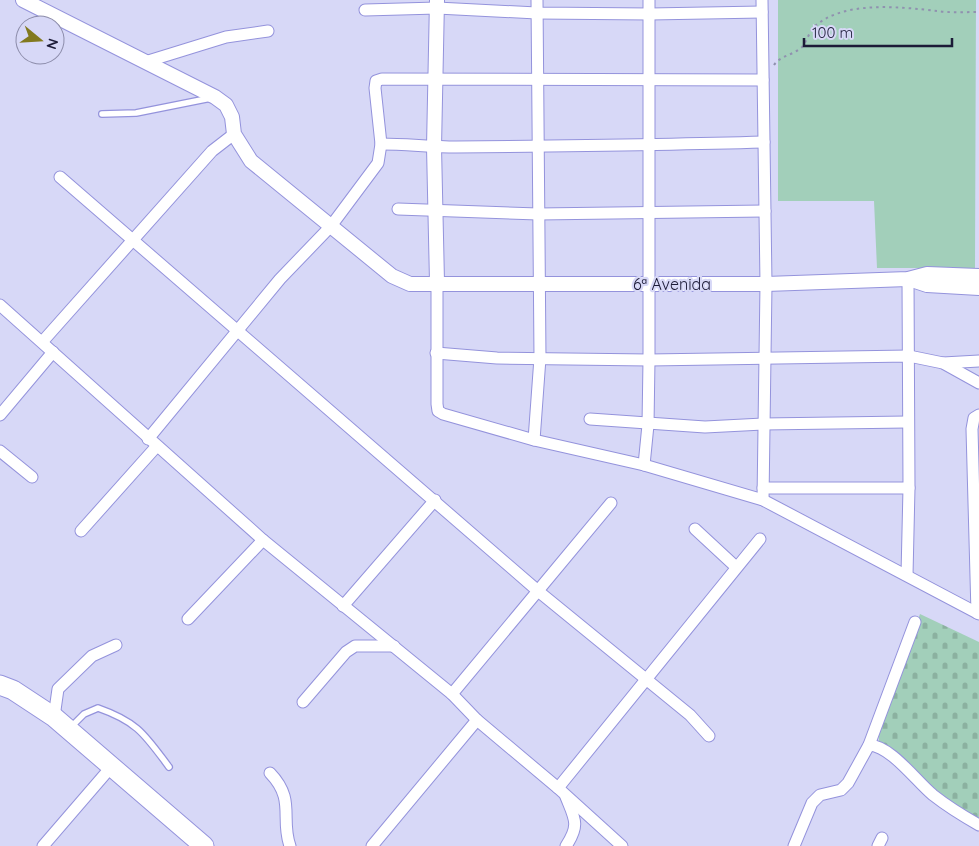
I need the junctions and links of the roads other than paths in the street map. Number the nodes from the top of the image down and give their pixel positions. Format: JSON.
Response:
{"nodes":[{"id":1,"x":23,"y":0,"type":"edge"},
{"id":2,"x":537,"y":0,"type":"edge"},
{"id":3,"x":650,"y":0,"type":"edge"},
{"id":4,"x":437,"y":4,"type":"edge"},
{"id":5,"x":762,"y":6,"type":"edge"},
{"id":6,"x":365,"y":10,"type":"dead end"},
{"id":7,"x":537,"y":13,"type":"junction"},
{"id":8,"x":650,"y":14,"type":"junction"},
{"id":9,"x":268,"y":31,"type":"dead end"},
{"id":10,"x":146,"y":62,"type":"junction"},
{"id":11,"x":650,"y":78,"type":"junction"},
{"id":12,"x":436,"y":79,"type":"junction"},
{"id":13,"x":538,"y":80,"type":"junction"},
{"id":14,"x":763,"y":80,"type":"junction"},
{"id":15,"x":216,"y":97,"type":"junction"},
{"id":16,"x":102,"y":114,"type":"dead end"},
{"id":17,"x":234,"y":134,"type":"junction"},
{"id":18,"x":764,"y":142,"type":"junction"},
{"id":19,"x":381,"y":144,"type":"junction"},
{"id":20,"x":650,"y":145,"type":"junction"},
{"id":21,"x":538,"y":146,"type":"junction"},
{"id":22,"x":434,"y":147,"type":"junction"},
{"id":23,"x":60,"y":177,"type":"dead end"},
{"id":24,"x":398,"y":209,"type":"dead end"},
{"id":25,"x":436,"y":212,"type":"junction"},
{"id":26,"x":765,"y":212,"type":"junction"},
{"id":27,"x":650,"y":213,"type":"junction"},
{"id":28,"x":538,"y":214,"type":"junction"},
{"id":29,"x":331,"y":226,"type":"junction"},
{"id":30,"x":133,"y":239,"type":"junction"},
{"id":31,"x":979,"y":276,"type":"edge"},
{"id":32,"x":908,"y":279,"type":"junction"},
{"id":33,"x":437,"y":282,"type":"junction"},
{"id":34,"x":540,"y":284,"type":"junction"},
{"id":35,"x":649,"y":284,"type":"junction"},
{"id":36,"x":766,"y":284,"type":"junction"},
{"id":37,"x":979,"y":288,"type":"edge"},
{"id":38,"x":0,"y":305,"type":"edge"},
{"id":39,"x":238,"y":330,"type":"junction"},
{"id":40,"x":43,"y":341,"type":"junction"},
{"id":41,"x":53,"y":352,"type":"junction"},
{"id":42,"x":436,"y":353,"type":"junction"},
{"id":43,"x":909,"y":356,"type":"junction"},
{"id":44,"x":540,"y":358,"type":"junction"},
{"id":45,"x":765,"y":358,"type":"junction"},
{"id":46,"x":649,"y":360,"type":"junction"},
{"id":47,"x":979,"y":361,"type":"edge"},
{"id":48,"x":943,"y":363,"type":"junction"},
{"id":49,"x":979,"y":383,"type":"edge"},
{"id":50,"x":0,"y":415,"type":"edge"},
{"id":51,"x":979,"y":415,"type":"edge"},
{"id":52,"x":590,"y":419,"type":"dead end"},
{"id":53,"x":907,"y":422,"type":"junction"},
{"id":54,"x":763,"y":424,"type":"junction"},
{"id":55,"x":648,"y":425,"type":"junction"},
{"id":56,"x":534,"y":440,"type":"junction"},
{"id":57,"x":152,"y":443,"type":"junction"},
{"id":58,"x":0,"y":451,"type":"edge"},
{"id":59,"x":644,"y":465,"type":"junction"},
{"id":60,"x":32,"y":476,"type":"dead end"},
{"id":61,"x":909,"y":488,"type":"junction"},
{"id":62,"x":763,"y":494,"type":"junction"},
{"id":63,"x":435,"y":500,"type":"junction"},
{"id":64,"x":612,"y":503,"type":"dead end"},
{"id":65,"x":695,"y":529,"type":"dead end"},
{"id":66,"x":81,"y":531,"type":"dead end"},
{"id":67,"x":760,"y":539,"type":"dead end"},
{"id":68,"x":263,"y":540,"type":"junction"},
{"id":69,"x":736,"y":566,"type":"junction"},
{"id":70,"x":907,"y":575,"type":"junction"},
{"id":71,"x":538,"y":591,"type":"junction"},
{"id":72,"x":343,"y":606,"type":"junction"},
{"id":73,"x":978,"y":614,"type":"edge"},
{"id":74,"x":188,"y":620,"type":"dead end"},
{"id":75,"x":915,"y":622,"type":"dead end"},
{"id":76,"x":116,"y":645,"type":"dead end"},
{"id":77,"x":394,"y":646,"type":"junction"},
{"id":78,"x":644,"y":679,"type":"junction"},
{"id":79,"x":0,"y":685,"type":"edge"},
{"id":80,"x":452,"y":694,"type":"junction"},
{"id":81,"x":303,"y":702,"type":"dead end"},
{"id":82,"x":54,"y":717,"type":"junction"},
{"id":83,"x":477,"y":720,"type":"junction"},
{"id":84,"x":69,"y":729,"type":"junction"},
{"id":85,"x":709,"y":736,"type":"dead end"},
{"id":86,"x":869,"y":745,"type":"junction"},
{"id":87,"x":112,"y":766,"type":"junction"},
{"id":88,"x":168,"y":767,"type":"dead end"},
{"id":89,"x":270,"y":772,"type":"dead end"},
{"id":90,"x":561,"y":791,"type":"junction"},
{"id":91,"x":979,"y":826,"type":"edge"},
{"id":92,"x":43,"y":846,"type":"edge"},
{"id":93,"x":204,"y":846,"type":"edge"},
{"id":94,"x":290,"y":846,"type":"edge"},
{"id":95,"x":372,"y":846,"type":"edge"},
{"id":96,"x":566,"y":846,"type":"edge"},
{"id":97,"x":622,"y":846,"type":"edge"},
{"id":98,"x":794,"y":846,"type":"edge"}],
"edges":[{"from":1,"to":10,"type":"street"},
{"from":2,"to":7,"type":"street"},
{"from":3,"to":8,"type":"street"},
{"from":4,"to":6,"type":"street"},
{"from":4,"to":7,"type":"street"},
{"from":4,"to":12,"type":"street"},
{"from":5,"to":8,"type":"street"},
{"from":5,"to":14,"type":"street"},
{"from":7,"to":8,"type":"street"},
{"from":7,"to":13,"type":"street"},
{"from":8,"to":11,"type":"street"},
{"from":9,"to":10,"type":"street"},
{"from":10,"to":15,"type":"street"},
{"from":11,"to":13,"type":"street"},
{"from":11,"to":14,"type":"street"},
{"from":11,"to":20,"type":"street"},
{"from":12,"to":13,"type":"street"},
{"from":12,"to":19,"type":"street"},
{"from":12,"to":22,"type":"street"},
{"from":13,"to":21,"type":"street"},
{"from":14,"to":18,"type":"street"},
{"from":15,"to":16,"type":"lane"},
{"from":15,"to":17,"type":"street","name":"6ª Avenida"},
{"from":17,"to":29,"type":"street","name":"6ª Avenida"},
{"from":17,"to":30,"type":"street"},
{"from":18,"to":20,"type":"street"},
{"from":18,"to":26,"type":"street"},
{"from":19,"to":22,"type":"street"},
{"from":19,"to":29,"type":"street"},
{"from":20,"to":21,"type":"street"},
{"from":20,"to":27,"type":"street"},
{"from":21,"to":22,"type":"street"},
{"from":21,"to":28,"type":"street"},
{"from":22,"to":25,"type":"street"},
{"from":23,"to":30,"type":"street"},
{"from":24,"to":25,"type":"street"},
{"from":25,"to":28,"type":"street"},
{"from":25,"to":33,"type":"street"},
{"from":26,"to":27,"type":"street"},
{"from":26,"to":36,"type":"street"},
{"from":27,"to":28,"type":"street"},
{"from":27,"to":35,"type":"street"},
{"from":28,"to":34,"type":"street"},
{"from":29,"to":33,"type":"street","name":"6ª Avenida"},
{"from":29,"to":39,"type":"street"},
{"from":30,"to":39,"type":"street"},
{"from":30,"to":40,"type":"street"},
{"from":31,"to":32,"type":"street","name":"6ª Avenida"},
{"from":32,"to":36,"type":"street","name":"6ª Avenida"},
{"from":32,"to":37,"type":"street","name":"6ª Avenida"},
{"from":32,"to":43,"type":"street"},
{"from":33,"to":34,"type":"street","name":"6ª Avenida"},
{"from":33,"to":42,"type":"street"},
{"from":34,"to":35,"type":"street","name":"6ª Avenida"},
{"from":34,"to":44,"type":"street"},
{"from":35,"to":36,"type":"street","name":"6ª Avenida"},
{"from":35,"to":46,"type":"street"},
{"from":36,"to":45,"type":"street"},
{"from":38,"to":40,"type":"street"},
{"from":39,"to":57,"type":"street"},
{"from":39,"to":63,"type":"street"},
{"from":40,"to":41,"type":"street"},
{"from":41,"to":50,"type":"street"},
{"from":41,"to":57,"type":"street"},
{"from":42,"to":44,"type":"street"},
{"from":42,"to":56,"type":"street"},
{"from":43,"to":45,"type":"street"},
{"from":43,"to":48,"type":"street"},
{"from":43,"to":53,"type":"street"},
{"from":44,"to":46,"type":"street"},
{"from":44,"to":56,"type":"street"},
{"from":45,"to":46,"type":"street"},
{"from":45,"to":54,"type":"street"},
{"from":46,"to":55,"type":"street"},
{"from":47,"to":48,"type":"street"},
{"from":48,"to":49,"type":"street"},
{"from":51,"to":73,"type":"street"},
{"from":52,"to":55,"type":"street"},
{"from":53,"to":54,"type":"street"},
{"from":53,"to":61,"type":"street"},
{"from":54,"to":55,"type":"street"},
{"from":54,"to":62,"type":"street"},
{"from":55,"to":59,"type":"street"},
{"from":56,"to":59,"type":"street"},
{"from":57,"to":66,"type":"street"},
{"from":57,"to":68,"type":"street"},
{"from":58,"to":60,"type":"street"},
{"from":59,"to":62,"type":"street"},
{"from":61,"to":62,"type":"street"},
{"from":61,"to":70,"type":"street"},
{"from":62,"to":70,"type":"street"},
{"from":63,"to":71,"type":"street"},
{"from":63,"to":72,"type":"street"},
{"from":64,"to":71,"type":"street"},
{"from":65,"to":69,"type":"street"},
{"from":67,"to":69,"type":"street"},
{"from":68,"to":72,"type":"street"},
{"from":68,"to":74,"type":"street"},
{"from":69,"to":78,"type":"street"},
{"from":70,"to":73,"type":"street"},
{"from":71,"to":78,"type":"street"},
{"from":71,"to":80,"type":"street"},
{"from":72,"to":77,"type":"street"},
{"from":75,"to":86,"type":"street"},
{"from":76,"to":82,"type":"street"},
{"from":77,"to":80,"type":"street"},
{"from":77,"to":81,"type":"street"},
{"from":78,"to":85,"type":"street"},
{"from":78,"to":90,"type":"street"},
{"from":79,"to":82,"type":"highway"},
{"from":80,"to":83,"type":"street"},
{"from":82,"to":84,"type":"highway"},
{"from":83,"to":90,"type":"street"},
{"from":83,"to":95,"type":"street"},
{"from":84,"to":87,"type":"highway"},
{"from":84,"to":88,"type":"lane"},
{"from":86,"to":91,"type":"street"},
{"from":86,"to":98,"type":"street"},
{"from":87,"to":92,"type":"street"},
{"from":87,"to":93,"type":"highway"},
{"from":89,"to":94,"type":"street"},
{"from":90,"to":96,"type":"street"},
{"from":90,"to":97,"type":"street"}]}
